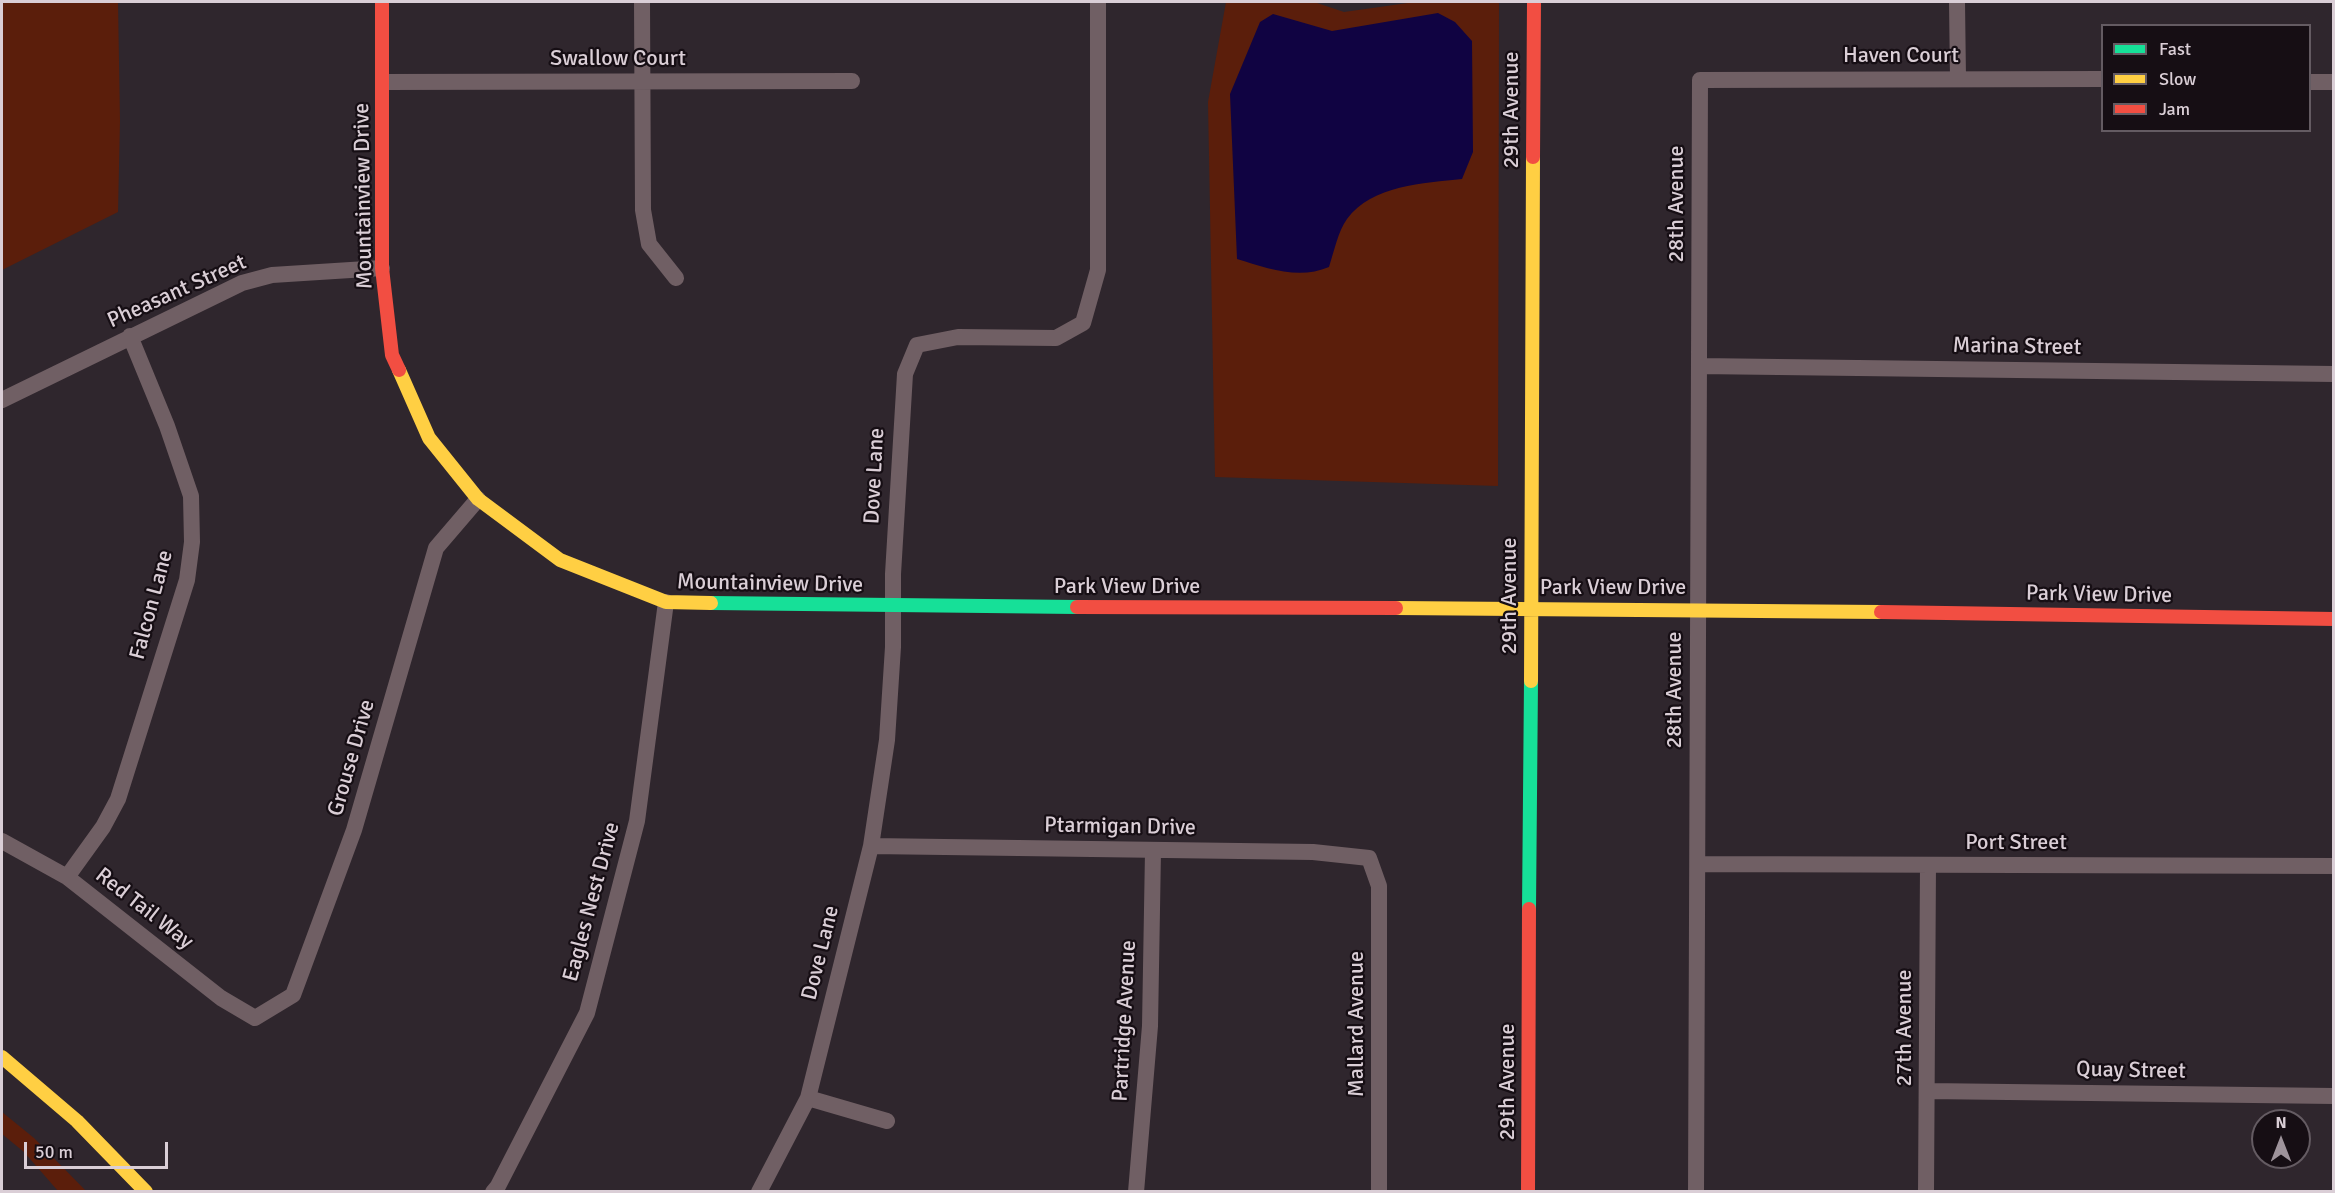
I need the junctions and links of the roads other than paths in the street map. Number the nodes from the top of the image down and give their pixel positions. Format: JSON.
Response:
{"nodes":[{"id":1,"x":382,"y":2,"type":"edge"},
{"id":2,"x":642,"y":2,"type":"edge"},
{"id":3,"x":1098,"y":2,"type":"edge"},
{"id":4,"x":1534,"y":2,"type":"edge"},
{"id":5,"x":1957,"y":2,"type":"edge"},
{"id":6,"x":1958,"y":78,"type":"junction"},
{"id":7,"x":2101,"y":79,"type":"edge"},
{"id":8,"x":1700,"y":80,"type":"joint"},
{"id":9,"x":852,"y":81,"type":"dead end"},
{"id":10,"x":383,"y":82,"type":"junction"},
{"id":11,"x":642,"y":82,"type":"junction"},
{"id":12,"x":2311,"y":82,"type":"edge"},
{"id":13,"x":2334,"y":82,"type":"edge"},
{"id":14,"x":382,"y":268,"type":"junction"},
{"id":15,"x":676,"y":278,"type":"dead end"},
{"id":16,"x":130,"y":336,"type":"junction"},
{"id":17,"x":1699,"y":366,"type":"junction"},
{"id":18,"x":2334,"y":374,"type":"edge"},
{"id":19,"x":2,"y":400,"type":"edge"},
{"id":20,"x":478,"y":499,"type":"junction"},
{"id":21,"x":666,"y":602,"type":"junction"},
{"id":22,"x":891,"y":608,"type":"junction"},
{"id":23,"x":1531,"y":609,"type":"junction"},
{"id":24,"x":1698,"y":610,"type":"junction"},
{"id":25,"x":2334,"y":619,"type":"edge"},
{"id":26,"x":2,"y":841,"type":"edge"},
{"id":27,"x":871,"y":846,"type":"junction"},
{"id":28,"x":1153,"y":851,"type":"junction"},
{"id":29,"x":1369,"y":858,"type":"joint"},
{"id":30,"x":1698,"y":864,"type":"junction"},
{"id":31,"x":1928,"y":865,"type":"junction"},
{"id":32,"x":2334,"y":866,"type":"edge"},
{"id":33,"x":67,"y":877,"type":"junction"},
{"id":34,"x":255,"y":1018,"type":"joint"},
{"id":35,"x":2,"y":1057,"type":"edge"},
{"id":36,"x":1927,"y":1091,"type":"junction"},
{"id":37,"x":2334,"y":1096,"type":"edge"},
{"id":38,"x":808,"y":1098,"type":"junction"},
{"id":39,"x":887,"y":1121,"type":"dead end"},
{"id":40,"x":146,"y":1191,"type":"edge"},
{"id":41,"x":493,"y":1191,"type":"edge"},
{"id":42,"x":759,"y":1191,"type":"edge"},
{"id":43,"x":1136,"y":1191,"type":"edge"},
{"id":44,"x":1379,"y":1191,"type":"edge"},
{"id":45,"x":1528,"y":1191,"type":"edge"},
{"id":46,"x":1696,"y":1191,"type":"edge"},
{"id":47,"x":1926,"y":1191,"type":"edge"}],
"edges":[{"from":1,"to":10,"type":"street","name":"Mountainview Drive"},
{"from":2,"to":11,"type":"street"},
{"from":3,"to":22,"type":"street","name":"Dove Lane"},
{"from":4,"to":23,"type":"street","name":"29th Avenue"},
{"from":5,"to":6,"type":"street"},
{"from":6,"to":7,"type":"street","name":"Haven Court"},
{"from":6,"to":8,"type":"street","name":"Haven Court"},
{"from":8,"to":17,"type":"street","name":"28th Avenue"},
{"from":9,"to":11,"type":"street","name":"Swallow Court"},
{"from":10,"to":11,"type":"street","name":"Swallow Court"},
{"from":10,"to":14,"type":"street","name":"Mountainview Drive"},
{"from":11,"to":15,"type":"street"},
{"from":12,"to":13,"type":"street"},
{"from":14,"to":16,"type":"street","name":"Pheasant Street"},
{"from":14,"to":20,"type":"street","name":"Mountainview Drive"},
{"from":16,"to":19,"type":"street","name":"Pheasant Street"},
{"from":16,"to":33,"type":"street","name":"Falcon Lane"},
{"from":17,"to":18,"type":"street","name":"Marina Street"},
{"from":17,"to":24,"type":"street","name":"28th Avenue"},
{"from":20,"to":21,"type":"street","name":"Mountainview Drive"},
{"from":20,"to":34,"type":"street","name":"Grouse Drive"},
{"from":21,"to":22,"type":"street","name":"Mountainview Drive"},
{"from":21,"to":41,"type":"street","name":"Eagles Nest Drive"},
{"from":22,"to":23,"type":"street","name":"Park View Drive"},
{"from":22,"to":27,"type":"street","name":"Dove Lane"},
{"from":23,"to":24,"type":"street","name":"Park View Drive"},
{"from":23,"to":45,"type":"street","name":"29th Avenue"},
{"from":24,"to":25,"type":"street","name":"Park View Drive"},
{"from":24,"to":30,"type":"street","name":"28th Avenue"},
{"from":26,"to":33,"type":"street","name":"Red Tail Way"},
{"from":27,"to":28,"type":"street","name":"Ptarmigan Drive"},
{"from":27,"to":38,"type":"street","name":"Dove Lane"},
{"from":28,"to":29,"type":"street","name":"Ptarmigan Drive"},
{"from":28,"to":43,"type":"street","name":"Partridge Avenue"},
{"from":29,"to":44,"type":"street","name":"Mallard Avenue"},
{"from":30,"to":31,"type":"street","name":"Port Street"},
{"from":30,"to":46,"type":"street","name":"28th Avenue"},
{"from":31,"to":32,"type":"street","name":"Port Street"},
{"from":31,"to":36,"type":"street","name":"27th Avenue"},
{"from":33,"to":34,"type":"street","name":"Red Tail Way"},
{"from":35,"to":40,"type":"street"},
{"from":36,"to":37,"type":"street","name":"Quay Street"},
{"from":36,"to":47,"type":"street","name":"27th Avenue"},
{"from":38,"to":39,"type":"street"},
{"from":38,"to":42,"type":"street","name":"Dove Lane"}]}
